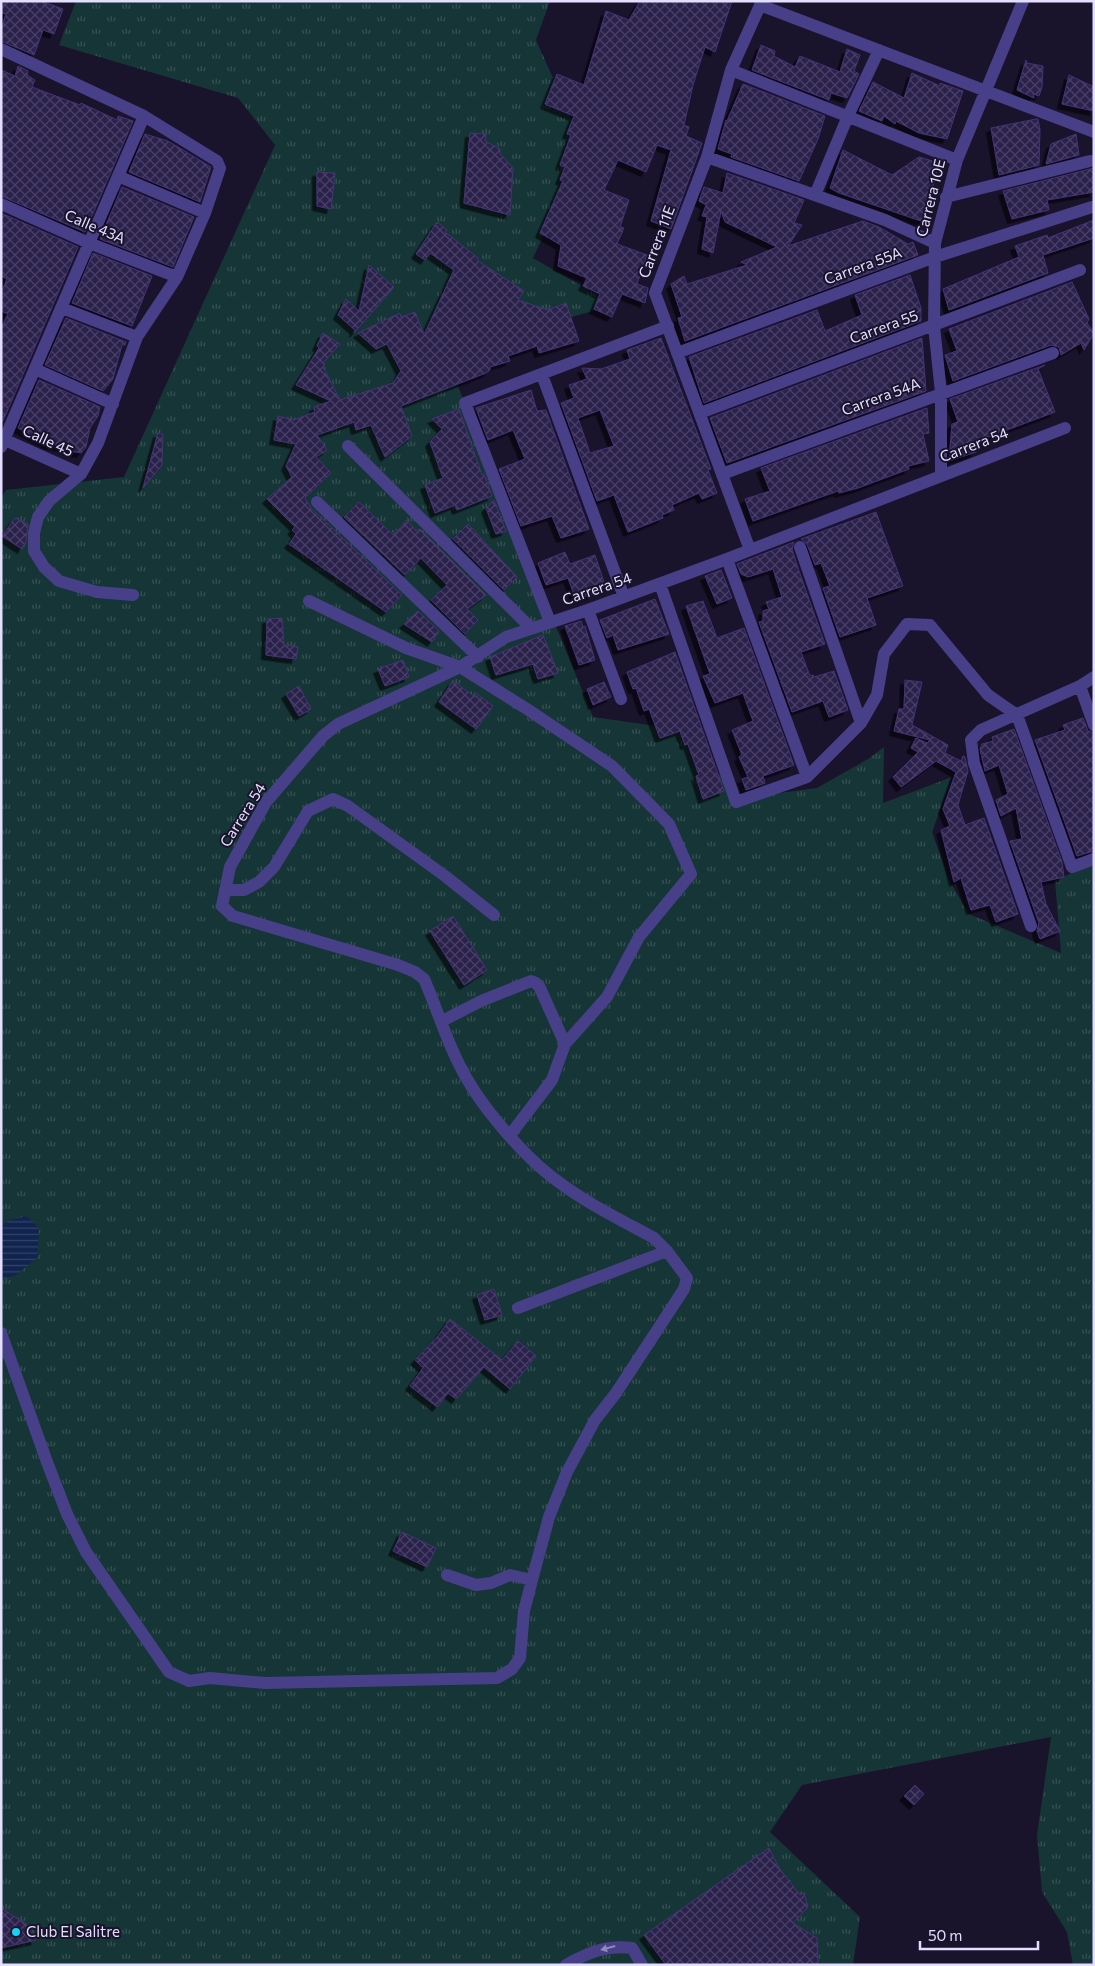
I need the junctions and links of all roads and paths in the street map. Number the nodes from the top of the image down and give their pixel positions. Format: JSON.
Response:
{"nodes":[{"id":1,"x":1023,"y":1,"type":"edge"},
{"id":2,"x":761,"y":3,"type":"edge"},
{"id":3,"x":1,"y":49,"type":"edge"},
{"id":4,"x":879,"y":50,"type":"junction"},
{"id":5,"x":731,"y":70,"type":"junction"},
{"id":6,"x":986,"y":92,"type":"junction"},
{"id":7,"x":144,"y":116,"type":"junction"},
{"id":8,"x":848,"y":116,"type":"junction"},
{"id":9,"x":1093,"y":130,"type":"edge"},
{"id":10,"x":707,"y":157,"type":"junction"},
{"id":11,"x":957,"y":160,"type":"junction"},
{"id":12,"x":1090,"y":161,"type":"dead end"},
{"id":13,"x":118,"y":176,"type":"junction"},
{"id":14,"x":816,"y":195,"type":"junction"},
{"id":15,"x":946,"y":197,"type":"junction"},
{"id":16,"x":1,"y":204,"type":"edge"},
{"id":17,"x":1092,"y":207,"type":"dead end"},
{"id":18,"x":205,"y":213,"type":"junction"},
{"id":19,"x":89,"y":243,"type":"junction"},
{"id":20,"x":935,"y":243,"type":"junction"},
{"id":21,"x":935,"y":257,"type":"junction"},
{"id":22,"x":1080,"y":270,"type":"dead end"},
{"id":23,"x":177,"y":277,"type":"junction"},
{"id":24,"x":62,"y":308,"type":"junction"},
{"id":25,"x":668,"y":326,"type":"junction"},
{"id":26,"x":934,"y":326,"type":"junction"},
{"id":27,"x":137,"y":337,"type":"junction"},
{"id":28,"x":677,"y":352,"type":"junction"},
{"id":29,"x":1053,"y":353,"type":"dead end"},
{"id":30,"x":35,"y":369,"type":"junction"},
{"id":31,"x":542,"y":375,"type":"junction"},
{"id":32,"x":940,"y":392,"type":"junction"},
{"id":33,"x":113,"y":404,"type":"junction"},
{"id":34,"x":700,"y":412,"type":"junction"},
{"id":35,"x":1065,"y":428,"type":"dead end"},
{"id":36,"x":3,"y":441,"type":"edge"},
{"id":37,"x":348,"y":446,"type":"dead end"},
{"id":38,"x":81,"y":474,"type":"junction"},
{"id":39,"x":722,"y":474,"type":"junction"},
{"id":40,"x":941,"y":475,"type":"junction"},
{"id":41,"x":317,"y":502,"type":"dead end"},
{"id":42,"x":800,"y":547,"type":"dead end"},
{"id":43,"x":750,"y":550,"type":"junction"},
{"id":44,"x":727,"y":559,"type":"junction"},
{"id":45,"x":660,"y":584,"type":"junction"},
{"id":46,"x":133,"y":595,"type":"dead end"},
{"id":47,"x":624,"y":596,"type":"junction"},
{"id":48,"x":309,"y":601,"type":"dead end"},
{"id":49,"x":588,"y":610,"type":"junction"},
{"id":50,"x":550,"y":622,"type":"junction"},
{"id":51,"x":531,"y":628,"type":"junction"},
{"id":52,"x":478,"y":657,"type":"junction"},
{"id":53,"x":460,"y":667,"type":"junction"},
{"id":54,"x":1094,"y":677,"type":"edge"},
{"id":55,"x":1080,"y":686,"type":"junction"},
{"id":56,"x":621,"y":699,"type":"dead end"},
{"id":57,"x":1017,"y":715,"type":"junction"},
{"id":58,"x":861,"y":723,"type":"junction"},
{"id":59,"x":1094,"y":725,"type":"edge"},
{"id":60,"x":807,"y":777,"type":"junction"},
{"id":61,"x":1094,"y":859,"type":"edge"},
{"id":62,"x":225,"y":890,"type":"junction"},
{"id":63,"x":494,"y":915,"type":"dead end"},
{"id":64,"x":1031,"y":926,"type":"dead end"},
{"id":65,"x":442,"y":1021,"type":"junction"},
{"id":66,"x":565,"y":1044,"type":"junction"},
{"id":67,"x":510,"y":1135,"type":"junction"},
{"id":68,"x":667,"y":1251,"type":"junction"},
{"id":69,"x":518,"y":1308,"type":"dead end"},
{"id":70,"x":1,"y":1333,"type":"edge"},
{"id":71,"x":447,"y":1575,"type":"dead end"},
{"id":72,"x":532,"y":1580,"type":"junction"},
{"id":73,"x":566,"y":1965,"type":"edge"},
{"id":74,"x":642,"y":1965,"type":"edge"}],
"edges":[{"from":1,"to":6,"type":"street","name":"Carrera 10E"},
{"from":2,"to":4,"type":"street"},
{"from":2,"to":5,"type":"street","name":"Carrera 11E"},
{"from":3,"to":7,"type":"street"},
{"from":4,"to":6,"type":"street"},
{"from":4,"to":8,"type":"street"},
{"from":5,"to":8,"type":"street"},
{"from":5,"to":10,"type":"street","name":"Carrera 11E"},
{"from":6,"to":9,"type":"street"},
{"from":6,"to":11,"type":"street","name":"Carrera 10E"},
{"from":7,"to":13,"type":"street"},
{"from":7,"to":18,"type":"street"},
{"from":8,"to":11,"type":"street"},
{"from":8,"to":14,"type":"street"},
{"from":10,"to":14,"type":"street"},
{"from":10,"to":25,"type":"street","name":"Carrera 11E"},
{"from":11,"to":15,"type":"street","name":"Carrera 10E"},
{"from":12,"to":15,"type":"street"},
{"from":13,"to":18,"type":"street"},
{"from":13,"to":19,"type":"street"},
{"from":14,"to":20,"type":"street"},
{"from":15,"to":20,"type":"street","name":"Carrera 10E"},
{"from":16,"to":19,"type":"street","name":"Calle 43A"},
{"from":17,"to":21,"type":"street","name":"Carrera 55A"},
{"from":18,"to":23,"type":"street"},
{"from":19,"to":23,"type":"street","name":"Calle 43A"},
{"from":19,"to":24,"type":"street"},
{"from":20,"to":21,"type":"street","name":"Carrera 10E"},
{"from":21,"to":26,"type":"street","name":"Carrera 10E"},
{"from":21,"to":28,"type":"street","name":"Carrera 55A"},
{"from":22,"to":26,"type":"street","name":"Carrera 55"},
{"from":23,"to":27,"type":"street"},
{"from":24,"to":27,"type":"street"},
{"from":24,"to":30,"type":"street"},
{"from":25,"to":28,"type":"street","name":"Carrera 11E"},
{"from":25,"to":31,"type":"street"},
{"from":26,"to":32,"type":"street","name":"Carrera 10E"},
{"from":26,"to":34,"type":"street","name":"Carrera 55"},
{"from":27,"to":33,"type":"street"},
{"from":28,"to":34,"type":"street","name":"Carrera 11E"},
{"from":29,"to":32,"type":"street","name":"Carrera 54A"},
{"from":30,"to":33,"type":"street"},
{"from":30,"to":36,"type":"street"},
{"from":31,"to":47,"type":"street"},
{"from":31,"to":50,"type":"street"},
{"from":32,"to":39,"type":"street","name":"Carrera 54A"},
{"from":32,"to":40,"type":"street","name":"Carrera 10E"},
{"from":33,"to":38,"type":"street"},
{"from":34,"to":39,"type":"street","name":"Carrera 11E"},
{"from":35,"to":40,"type":"street","name":"Carrera 54"},
{"from":36,"to":38,"type":"street","name":"Calle 45"},
{"from":37,"to":51,"type":"street"},
{"from":38,"to":46,"type":"street"},
{"from":39,"to":43,"type":"street","name":"Carrera 11E"},
{"from":40,"to":43,"type":"street","name":"Carrera 54"},
{"from":41,"to":52,"type":"street"},
{"from":42,"to":58,"type":"street"},
{"from":43,"to":44,"type":"street","name":"Carrera 54"},
{"from":44,"to":45,"type":"street","name":"Carrera 54"},
{"from":44,"to":60,"type":"street"},
{"from":45,"to":47,"type":"street","name":"Carrera 54"},
{"from":45,"to":60,"type":"street"},
{"from":47,"to":49,"type":"street","name":"Carrera 54"},
{"from":48,"to":53,"type":"street"},
{"from":49,"to":50,"type":"street","name":"Carrera 54"},
{"from":49,"to":56,"type":"street"},
{"from":50,"to":51,"type":"street","name":"Carrera 54"},
{"from":51,"to":52,"type":"street","name":"Carrera 54"},
{"from":52,"to":53,"type":"street","name":"Carrera 54"},
{"from":53,"to":62,"type":"street","name":"Carrera 54"},
{"from":53,"to":66,"type":"street"},
{"from":54,"to":55,"type":"street"},
{"from":55,"to":57,"type":"street"},
{"from":55,"to":59,"type":"street"},
{"from":57,"to":58,"type":"street"},
{"from":57,"to":61,"type":"street"},
{"from":57,"to":64,"type":"street"},
{"from":58,"to":60,"type":"street"},
{"from":62,"to":63,"type":"street"},
{"from":62,"to":65,"type":"street"},
{"from":65,"to":66,"type":"street"},
{"from":65,"to":67,"type":"street"},
{"from":66,"to":67,"type":"street"},
{"from":67,"to":68,"type":"street"},
{"from":68,"to":69,"type":"street"},
{"from":68,"to":72,"type":"street"},
{"from":70,"to":72,"type":"street"},
{"from":71,"to":72,"type":"street"},
{"from":74,"to":73,"type":"street","one_way":true}]}
